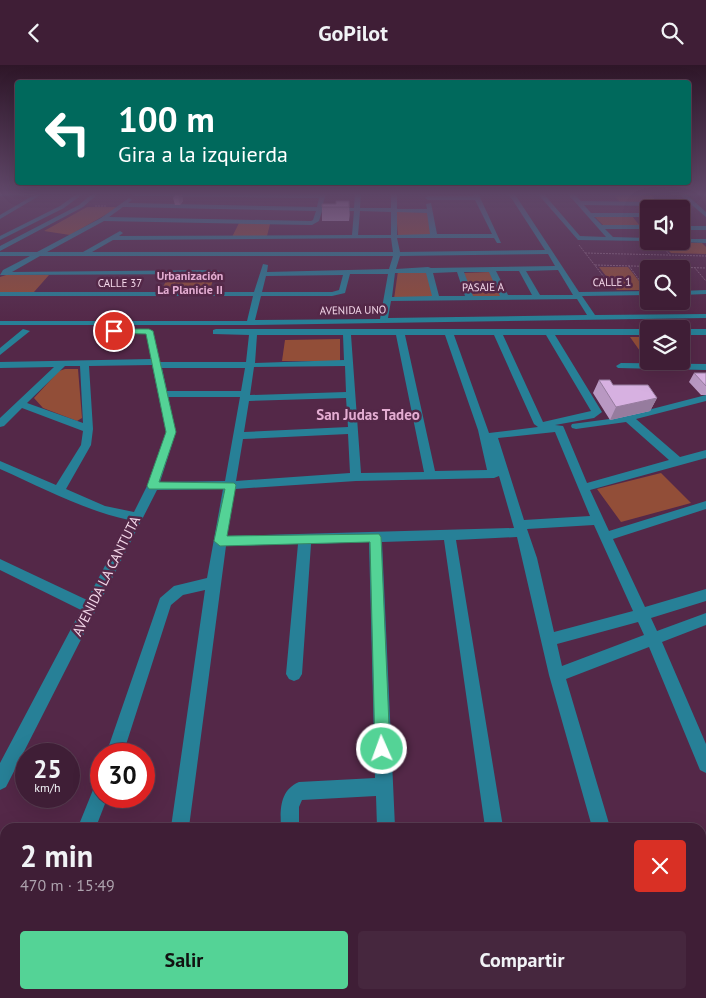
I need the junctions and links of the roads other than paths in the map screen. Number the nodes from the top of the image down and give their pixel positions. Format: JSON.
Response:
{"nodes":[{"id":1,"x":496,"y":236,"type":"edge"},
{"id":2,"x":23,"y":237,"type":"edge"},
{"id":3,"x":72,"y":237,"type":"edge"},
{"id":4,"x":355,"y":237,"type":"joint"},
{"id":5,"x":394,"y":237,"type":"junction"},
{"id":6,"x":434,"y":237,"type":"joint"},
{"id":7,"x":463,"y":237,"type":"edge"},
{"id":8,"x":539,"y":237,"type":"edge"},
{"id":9,"x":575,"y":237,"type":"edge"},
{"id":10,"x":609,"y":237,"type":"edge"},
{"id":11,"x":112,"y":238,"type":"joint"},
{"id":12,"x":187,"y":238,"type":"joint"},
{"id":13,"x":269,"y":238,"type":"junction"},
{"id":14,"x":612,"y":240,"type":"junction"},
{"id":15,"x":640,"y":240,"type":"edge"},
{"id":16,"x":690,"y":242,"type":"edge"},
{"id":17,"x":705,"y":243,"type":"edge"},
{"id":18,"x":0,"y":249,"type":"edge"},
{"id":19,"x":504,"y":252,"type":"junction"},
{"id":20,"x":550,"y":252,"type":"junction"},
{"id":21,"x":397,"y":253,"type":"junction"},
{"id":22,"x":0,"y":254,"type":"edge"},
{"id":23,"x":39,"y":255,"type":"junction"},
{"id":24,"x":83,"y":255,"type":"junction"},
{"id":25,"x":224,"y":255,"type":"junction"},
{"id":26,"x":267,"y":255,"type":"junction"},
{"id":27,"x":560,"y":267,"type":"junction"},
{"id":28,"x":491,"y":268,"type":"junction"},
{"id":29,"x":521,"y":268,"type":"junction"},
{"id":30,"x":428,"y":269,"type":"junction"},
{"id":31,"x":459,"y":269,"type":"junction"},
{"id":32,"x":392,"y":270,"type":"junction"},
{"id":33,"x":347,"y":273,"type":"junction"},
{"id":34,"x":1,"y":274,"type":"edge"},
{"id":35,"x":264,"y":274,"type":"junction"},
{"id":36,"x":214,"y":283,"type":"junction"},
{"id":37,"x":706,"y":292,"type":"edge"},
{"id":38,"x":640,"y":293,"type":"edge"},
{"id":39,"x":690,"y":293,"type":"edge"},
{"id":40,"x":0,"y":294,"type":"edge"},
{"id":41,"x":258,"y":295,"type":"junction"},
{"id":42,"x":577,"y":295,"type":"junction"},
{"id":43,"x":505,"y":297,"type":"junction"},
{"id":44,"x":537,"y":297,"type":"junction"},
{"id":45,"x":470,"y":298,"type":"junction"},
{"id":46,"x":388,"y":299,"type":"junction"},
{"id":47,"x":436,"y":299,"type":"junction"},
{"id":48,"x":706,"y":316,"type":"edge"},
{"id":49,"x":593,"y":318,"type":"junction"},
{"id":50,"x":384,"y":320,"type":"junction"},
{"id":51,"x":0,"y":323,"type":"edge"},
{"id":52,"x":252,"y":328,"type":"junction"},
{"id":53,"x":0,"y":331,"type":"edge"},
{"id":54,"x":26,"y":331,"type":"junction"},
{"id":55,"x":149,"y":331,"type":"junction"},
{"id":56,"x":497,"y":331,"type":"junction"},
{"id":57,"x":640,"y":331,"type":"edge"},
{"id":58,"x":690,"y":331,"type":"edge"},
{"id":59,"x":706,"y":331,"type":"edge"},
{"id":60,"x":348,"y":332,"type":"junction"},
{"id":61,"x":549,"y":332,"type":"junction"},
{"id":62,"x":400,"y":333,"type":"junction"},
{"id":63,"x":449,"y":333,"type":"junction"},
{"id":64,"x":0,"y":353,"type":"edge"},
{"id":65,"x":156,"y":363,"type":"junction"},
{"id":66,"x":349,"y":363,"type":"junction"},
{"id":67,"x":84,"y":364,"type":"junction"},
{"id":68,"x":0,"y":365,"type":"edge"},
{"id":69,"x":61,"y":365,"type":"junction"},
{"id":70,"x":253,"y":365,"type":"junction"},
{"id":71,"x":621,"y":366,"type":"dead end"},
{"id":72,"x":706,"y":367,"type":"edge"},
{"id":73,"x":164,"y":394,"type":"junction"},
{"id":74,"x":246,"y":395,"type":"junction"},
{"id":75,"x":351,"y":395,"type":"junction"},
{"id":76,"x":706,"y":399,"type":"edge"},
{"id":77,"x":21,"y":405,"type":"junction"},
{"id":78,"x":628,"y":418,"type":"junction"},
{"id":79,"x":580,"y":422,"type":"junction"},
{"id":80,"x":0,"y":424,"type":"edge"},
{"id":81,"x":540,"y":424,"type":"junction"},
{"id":82,"x":558,"y":428,"type":"junction"},
{"id":83,"x":88,"y":429,"type":"junction"},
{"id":84,"x":353,"y":430,"type":"junction"},
{"id":85,"x":483,"y":430,"type":"junction"},
{"id":86,"x":239,"y":437,"type":"junction"},
{"id":87,"x":706,"y":454,"type":"edge"},
{"id":88,"x":678,"y":462,"type":"junction"},
{"id":89,"x":0,"y":465,"type":"edge"},
{"id":90,"x":430,"y":475,"type":"junction"},
{"id":91,"x":356,"y":477,"type":"junction"},
{"id":92,"x":231,"y":485,"type":"junction"},
{"id":93,"x":153,"y":486,"type":"junction"},
{"id":94,"x":582,"y":488,"type":"junction"},
{"id":95,"x":58,"y":492,"type":"junction"},
{"id":96,"x":706,"y":505,"type":"edge"},
{"id":97,"x":137,"y":517,"type":"junction"},
{"id":98,"x":597,"y":520,"type":"junction"},
{"id":99,"x":518,"y":529,"type":"junction"},
{"id":100,"x":449,"y":534,"type":"junction"},
{"id":101,"x":375,"y":537,"type":"junction"},
{"id":102,"x":605,"y":537,"type":"junction"},
{"id":103,"x":305,"y":539,"type":"junction"},
{"id":104,"x":220,"y":541,"type":"junction"},
{"id":105,"x":2,"y":567,"type":"edge"},
{"id":106,"x":213,"y":582,"type":"junction"},
{"id":107,"x":706,"y":595,"type":"edge"},
{"id":108,"x":90,"y":608,"type":"junction"},
{"id":109,"x":640,"y":614,"type":"junction"},
{"id":110,"x":706,"y":619,"type":"edge"},
{"id":111,"x":653,"y":639,"type":"junction"},
{"id":112,"x":548,"y":640,"type":"junction"},
{"id":113,"x":294,"y":673,"type":"dead end"},
{"id":114,"x":557,"y":675,"type":"junction"},
{"id":115,"x":118,"y":743,"type":"edge"},
{"id":116,"x":706,"y":764,"type":"edge"},
{"id":117,"x":0,"y":781,"type":"edge"},
{"id":118,"x":384,"y":787,"type":"junction"},
{"id":119,"x":94,"y":808,"type":"edge"},
{"id":120,"x":89,"y":823,"type":"edge"},
{"id":121,"x":181,"y":823,"type":"edge"},
{"id":122,"x":290,"y":823,"type":"edge"},
{"id":123,"x":386,"y":823,"type":"edge"},
{"id":124,"x":493,"y":823,"type":"edge"},
{"id":125,"x":600,"y":823,"type":"edge"}],
"edges":[{"from":1,"to":19,"type":"street"},
{"from":2,"to":18,"type":"street"},
{"from":3,"to":23,"type":"street"},
{"from":4,"to":5,"type":"street"},
{"from":4,"to":13,"type":"street"},
{"from":5,"to":6,"type":"street"},
{"from":5,"to":21,"type":"street"},
{"from":6,"to":7,"type":"street"},
{"from":8,"to":20,"type":"street"},
{"from":9,"to":14,"type":"street"},
{"from":10,"to":14,"type":"street"},
{"from":11,"to":12,"type":"street"},
{"from":11,"to":24,"type":"street"},
{"from":12,"to":13,"type":"street"},
{"from":13,"to":26,"type":"street"},
{"from":14,"to":15,"type":"street"},
{"from":16,"to":17,"type":"street"},
{"from":19,"to":20,"type":"street"},
{"from":19,"to":21,"type":"street"},
{"from":20,"to":27,"type":"street"},
{"from":21,"to":26,"type":"street"},
{"from":21,"to":32,"type":"street"},
{"from":22,"to":23,"type":"street"},
{"from":23,"to":24,"type":"street"},
{"from":23,"to":34,"type":"street"},
{"from":24,"to":25,"type":"street"},
{"from":25,"to":26,"type":"street"},
{"from":25,"to":36,"type":"street"},
{"from":26,"to":35,"type":"street"},
{"from":27,"to":29,"type":"street"},
{"from":27,"to":42,"type":"street"},
{"from":28,"to":29,"type":"street"},
{"from":28,"to":31,"type":"street"},
{"from":28,"to":43,"type":"street"},
{"from":29,"to":44,"type":"street"},
{"from":30,"to":31,"type":"street"},
{"from":30,"to":32,"type":"street"},
{"from":30,"to":47,"type":"street"},
{"from":31,"to":45,"type":"street"},
{"from":32,"to":33,"type":"street"},
{"from":32,"to":46,"type":"street"},
{"from":33,"to":35,"type":"street"},
{"from":33,"to":41,"type":"street","name":"CALLE 37"},
{"from":34,"to":36,"type":"street"},
{"from":35,"to":41,"type":"street"},
{"from":36,"to":40,"type":"street","name":"CALLE 37"},
{"from":36,"to":41,"type":"street","name":"CALLE 37"},
{"from":37,"to":39,"type":"street"},
{"from":38,"to":42,"type":"street","name":"CALLE 1"},
{"from":41,"to":52,"type":"street"},
{"from":42,"to":44,"type":"street","name":"PASAJE A"},
{"from":42,"to":49,"type":"street"},
{"from":43,"to":44,"type":"street","name":"PASAJE A"},
{"from":43,"to":45,"type":"street","name":"PASAJE A"},
{"from":45,"to":47,"type":"street","name":"PASAJE A"},
{"from":46,"to":47,"type":"street","name":"PASAJE A"},
{"from":46,"to":50,"type":"street"},
{"from":48,"to":49,"type":"street","name":"AVENIDA UNO"},
{"from":49,"to":50,"type":"street","name":"AVENIDA UNO"},
{"from":50,"to":52,"type":"street","name":"AVENIDA UNO"},
{"from":51,"to":52,"type":"street","name":"AVENIDA UNO"},
{"from":52,"to":55,"type":"street","name":"AVENIDA UNO"},
{"from":52,"to":60,"type":"street","name":"AVENIDA UNO"},
{"from":52,"to":70,"type":"street"},
{"from":53,"to":54,"type":"street","name":"AVENIDA UNO"},
{"from":54,"to":55,"type":"street","name":"AVENIDA UNO"},
{"from":54,"to":64,"type":"street"},
{"from":55,"to":65,"type":"street","name":"AVENIDA LA CANTUTA"},
{"from":56,"to":61,"type":"street","name":"AVENIDA UNO"},
{"from":56,"to":63,"type":"street","name":"AVENIDA UNO"},
{"from":56,"to":81,"type":"street"},
{"from":57,"to":61,"type":"street","name":"AVENIDA UNO"},
{"from":58,"to":59,"type":"street"},
{"from":60,"to":62,"type":"street","name":"AVENIDA UNO"},
{"from":60,"to":66,"type":"street"},
{"from":61,"to":79,"type":"street"},
{"from":62,"to":63,"type":"street","name":"AVENIDA UNO"},
{"from":62,"to":90,"type":"street"},
{"from":63,"to":85,"type":"street"},
{"from":65,"to":67,"type":"street"},
{"from":65,"to":70,"type":"street"},
{"from":65,"to":73,"type":"street","name":"AVENIDA LA CANTUTA"},
{"from":66,"to":70,"type":"street"},
{"from":66,"to":75,"type":"street"},
{"from":67,"to":69,"type":"street"},
{"from":67,"to":83,"type":"street"},
{"from":68,"to":69,"type":"street"},
{"from":69,"to":77,"type":"street"},
{"from":70,"to":74,"type":"street"},
{"from":71,"to":72,"type":"street"},
{"from":73,"to":74,"type":"street"},
{"from":73,"to":93,"type":"street","name":"AVENIDA LA CANTUTA"},
{"from":74,"to":75,"type":"street"},
{"from":74,"to":86,"type":"street"},
{"from":75,"to":84,"type":"street"},
{"from":76,"to":78,"type":"street"},
{"from":77,"to":80,"type":"street"},
{"from":77,"to":83,"type":"street"},
{"from":78,"to":79,"type":"street"},
{"from":78,"to":88,"type":"street"},
{"from":79,"to":81,"type":"street"},
{"from":79,"to":82,"type":"street"},
{"from":81,"to":85,"type":"street"},
{"from":82,"to":94,"type":"street"},
{"from":82,"to":99,"type":"street"},
{"from":83,"to":95,"type":"street"},
{"from":84,"to":86,"type":"street"},
{"from":84,"to":91,"type":"street"},
{"from":85,"to":90,"type":"street"},
{"from":86,"to":92,"type":"street"},
{"from":87,"to":88,"type":"street"},
{"from":88,"to":94,"type":"street"},
{"from":89,"to":95,"type":"street"},
{"from":90,"to":91,"type":"street"},
{"from":91,"to":92,"type":"street"},
{"from":92,"to":93,"type":"street"},
{"from":92,"to":104,"type":"street"},
{"from":93,"to":97,"type":"street","name":"AVENIDA LA CANTUTA"},
{"from":94,"to":98,"type":"street"},
{"from":95,"to":97,"type":"street"},
{"from":96,"to":102,"type":"street"},
{"from":97,"to":108,"type":"street","name":"AVENIDA LA CANTUTA"},
{"from":98,"to":99,"type":"street"},
{"from":98,"to":102,"type":"street"},
{"from":99,"to":100,"type":"street"},
{"from":99,"to":112,"type":"street"},
{"from":100,"to":101,"type":"street"},
{"from":100,"to":124,"type":"street"},
{"from":101,"to":103,"type":"street"},
{"from":101,"to":118,"type":"street"},
{"from":102,"to":109,"type":"street"},
{"from":103,"to":104,"type":"street"},
{"from":103,"to":113,"type":"street"},
{"from":104,"to":106,"type":"street"},
{"from":105,"to":108,"type":"street"},
{"from":106,"to":115,"type":"street"},
{"from":106,"to":121,"type":"street"},
{"from":107,"to":109,"type":"street"},
{"from":108,"to":117,"type":"street","name":"AVENIDA LA CANTUTA"},
{"from":109,"to":111,"type":"street"},
{"from":109,"to":112,"type":"street"},
{"from":110,"to":111,"type":"street"},
{"from":111,"to":114,"type":"street"},
{"from":111,"to":116,"type":"street"},
{"from":112,"to":114,"type":"street"},
{"from":114,"to":125,"type":"street"},
{"from":118,"to":122,"type":"street"},
{"from":118,"to":123,"type":"street"},
{"from":119,"to":120,"type":"street"}]}
